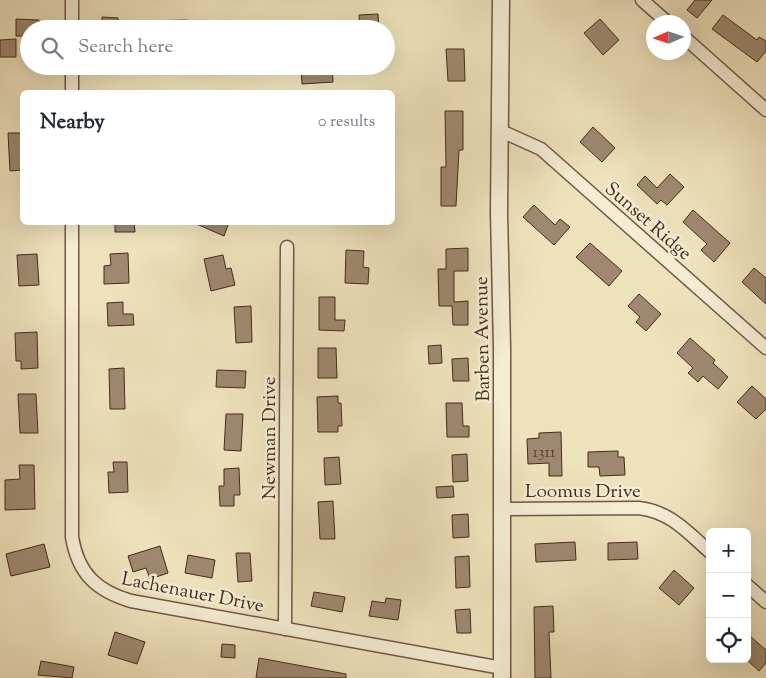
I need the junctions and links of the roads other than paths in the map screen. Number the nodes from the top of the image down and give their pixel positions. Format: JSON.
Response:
{"nodes":[{"id":1,"x":72,"y":0,"type":"edge"},
{"id":2,"x":501,"y":0,"type":"edge"},
{"id":3,"x":642,"y":0,"type":"edge"},
{"id":4,"x":659,"y":15,"type":"edge"},
{"id":5,"x":72,"y":20,"type":"edge"},
{"id":6,"x":691,"y":43,"type":"edge"},
{"id":7,"x":72,"y":75,"type":"edge"},
{"id":8,"x":72,"y":90,"type":"edge"},
{"id":9,"x":766,"y":110,"type":"edge"},
{"id":10,"x":501,"y":131,"type":"junction"},
{"id":11,"x":72,"y":225,"type":"edge"},
{"id":12,"x":288,"y":247,"type":"dead end"},
{"id":13,"x":766,"y":348,"type":"edge"},
{"id":14,"x":502,"y":509,"type":"junction"},
{"id":15,"x":706,"y":548,"type":"edge"},
{"id":16,"x":751,"y":589,"type":"edge"},
{"id":17,"x":766,"y":602,"type":"edge"},
{"id":18,"x":285,"y":629,"type":"junction"},
{"id":19,"x":502,"y":673,"type":"edge"}],
"edges":[{"from":1,"to":5,"type":"street"},
{"from":2,"to":10,"type":"street","name":"Barben Avenue"},
{"from":3,"to":4,"type":"street"},
{"from":6,"to":9,"type":"street"},
{"from":7,"to":8,"type":"street"},
{"from":10,"to":13,"type":"street","name":"Sunset Ridge"},
{"from":10,"to":14,"type":"street","name":"Barben Avenue"},
{"from":11,"to":18,"type":"street","name":"Lachenauer Drive"},
{"from":12,"to":18,"type":"street","name":"Newman Drive"},
{"from":14,"to":15,"type":"street","name":"Loomus Drive"},
{"from":14,"to":19,"type":"street","name":"Barben Avenue"},
{"from":16,"to":17,"type":"street"},
{"from":18,"to":19,"type":"street","name":"Lachenauer Drive"}]}
